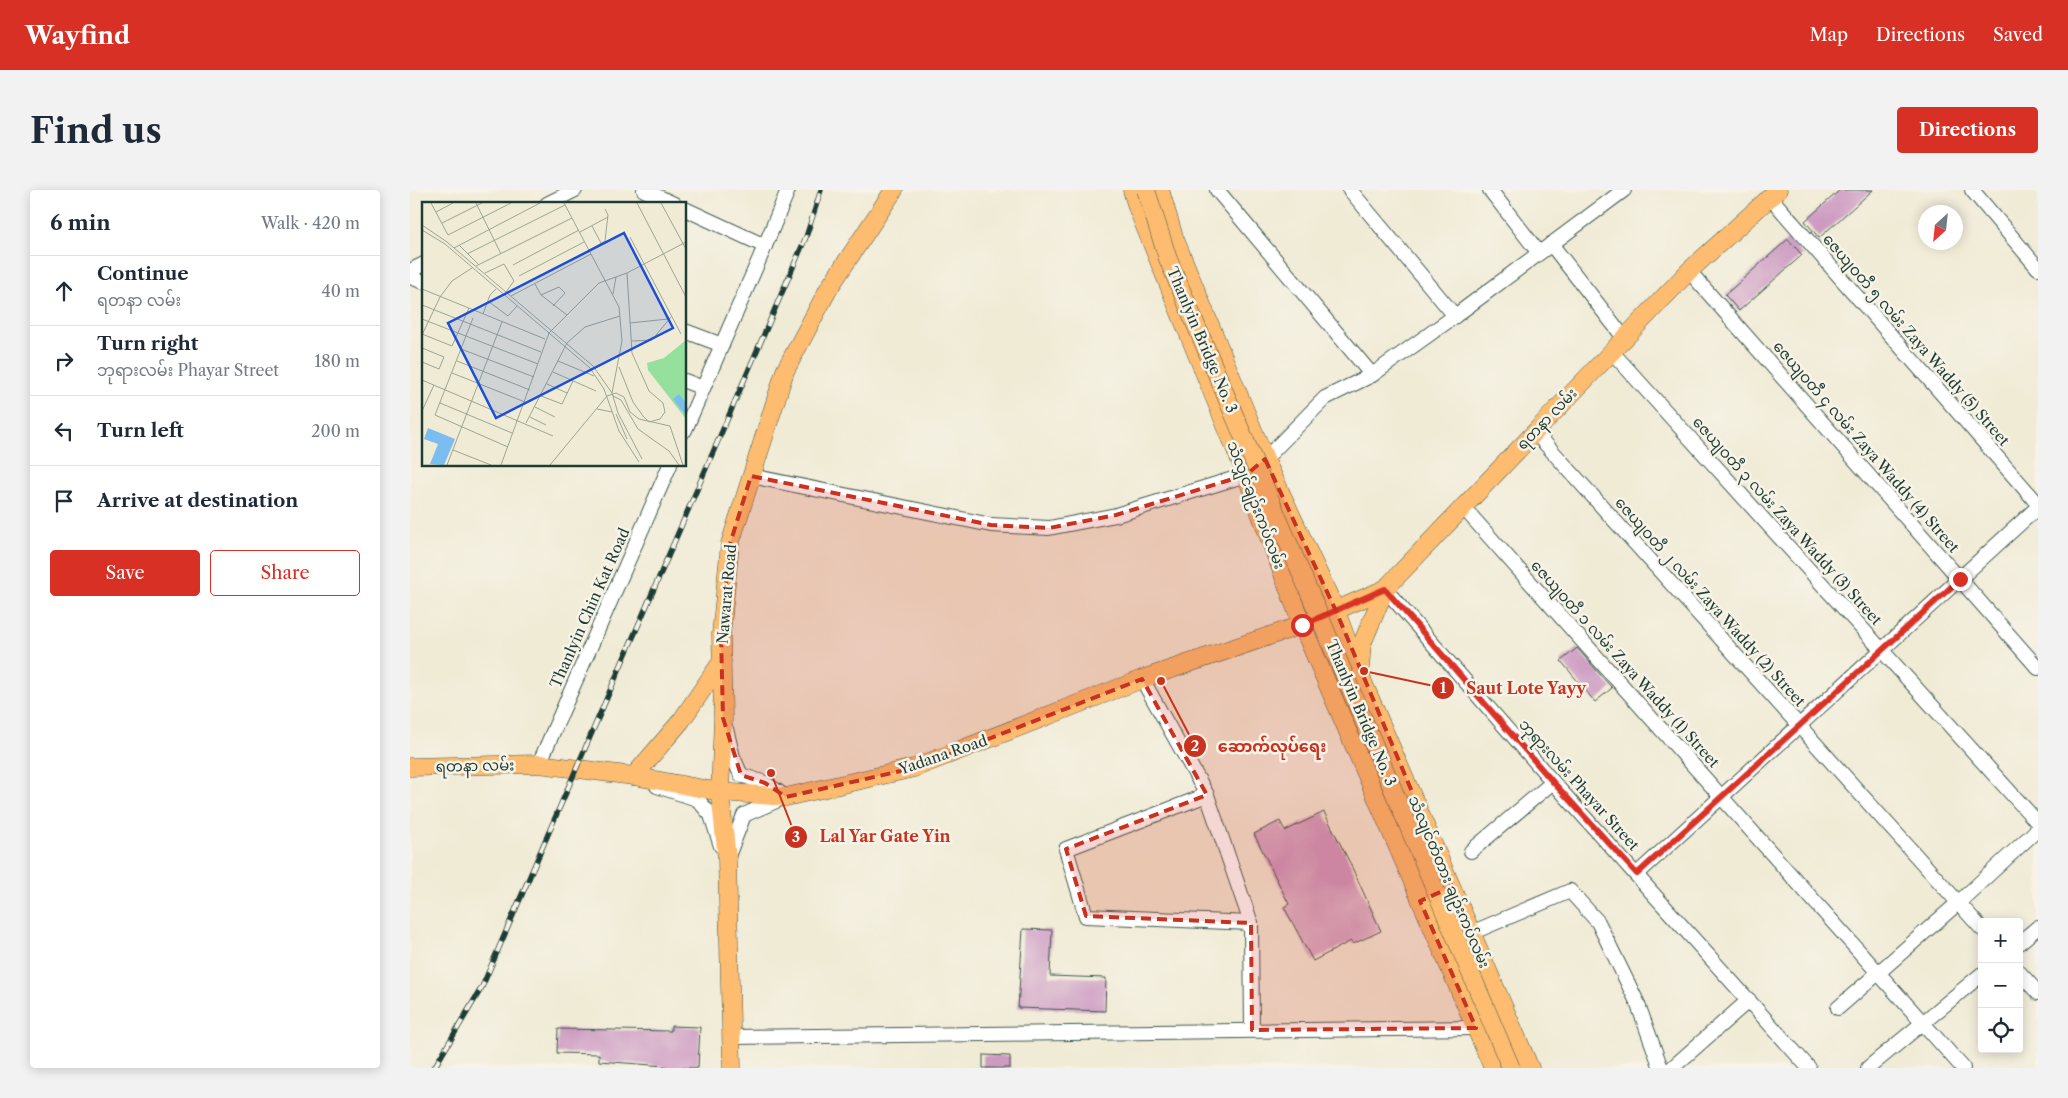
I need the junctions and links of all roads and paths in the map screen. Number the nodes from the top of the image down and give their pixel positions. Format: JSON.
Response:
{"nodes":[{"id":1,"x":575,"y":190,"type":"edge"},
{"id":2,"x":644,"y":190,"type":"edge"},
{"id":3,"x":788,"y":190,"type":"edge"},
{"id":4,"x":894,"y":190,"type":"edge"},
{"id":5,"x":1132,"y":190,"type":"edge"},
{"id":6,"x":1146,"y":190,"type":"edge"},
{"id":7,"x":1160,"y":190,"type":"edge"},
{"id":8,"x":1217,"y":190,"type":"edge"},
{"id":9,"x":1350,"y":190,"type":"edge"},
{"id":10,"x":1490,"y":190,"type":"edge"},
{"id":11,"x":1624,"y":190,"type":"edge"},
{"id":12,"x":1972,"y":190,"type":"edge"},
{"id":13,"x":1774,"y":194,"type":"edge"},
{"id":14,"x":551,"y":202,"type":"edge"},
{"id":15,"x":670,"y":202,"type":"edge"},
{"id":16,"x":686,"y":209,"type":"edge"},
{"id":17,"x":1551,"y":244,"type":"junction"},
{"id":18,"x":765,"y":246,"type":"junction"},
{"id":19,"x":1539,"y":253,"type":"junction"},
{"id":20,"x":422,"y":265,"type":"edge"},
{"id":21,"x":2038,"y":268,"type":"edge"},
{"id":22,"x":410,"y":271,"type":"edge"},
{"id":23,"x":1689,"y":271,"type":"junction"},
{"id":24,"x":410,"y":277,"type":"edge"},
{"id":25,"x":422,"y":281,"type":"edge"},
{"id":26,"x":1454,"y":316,"type":"junction"},
{"id":27,"x":686,"y":331,"type":"edge"},
{"id":28,"x":1625,"y":339,"type":"junction"},
{"id":29,"x":722,"y":345,"type":"junction"},
{"id":30,"x":1612,"y":352,"type":"junction"},
{"id":31,"x":1372,"y":375,"type":"junction"},
{"id":32,"x":686,"y":381,"type":"edge"},
{"id":33,"x":703,"y":388,"type":"junction"},
{"id":34,"x":686,"y":428,"type":"edge"},
{"id":35,"x":1534,"y":431,"type":"junction"},
{"id":36,"x":1265,"y":458,"type":"junction"},
{"id":37,"x":670,"y":466,"type":"edge"},
{"id":38,"x":1246,"y":475,"type":"junction"},
{"id":39,"x":751,"y":476,"type":"junction"},
{"id":40,"x":2038,"y":505,"type":"edge"},
{"id":41,"x":1463,"y":507,"type":"junction"},
{"id":42,"x":1960,"y":579,"type":"junction"},
{"id":43,"x":1385,"y":589,"type":"junction"},
{"id":44,"x":1336,"y":612,"type":"junction"},
{"id":45,"x":1302,"y":625,"type":"junction"},
{"id":46,"x":1882,"y":650,"type":"junction"},
{"id":47,"x":722,"y":661,"type":"junction"},
{"id":48,"x":2038,"y":668,"type":"edge"},
{"id":49,"x":1360,"y":673,"type":"junction"},
{"id":50,"x":1142,"y":679,"type":"junction"},
{"id":51,"x":724,"y":718,"type":"junction"},
{"id":52,"x":1800,"y":726,"type":"junction"},
{"id":53,"x":539,"y":764,"type":"junction"},
{"id":54,"x":410,"y":767,"type":"edge"},
{"id":55,"x":634,"y":776,"type":"junction"},
{"id":56,"x":1553,"y":782,"type":"junction"},
{"id":57,"x":720,"y":792,"type":"junction"},
{"id":58,"x":1207,"y":795,"type":"junction"},
{"id":59,"x":786,"y":797,"type":"junction"},
{"id":60,"x":1722,"y":797,"type":"junction"},
{"id":61,"x":2038,"y":823,"type":"edge"},
{"id":62,"x":2038,"y":829,"type":"edge"},
{"id":63,"x":1471,"y":851,"type":"dead end"},
{"id":64,"x":727,"y":859,"type":"junction"},
{"id":65,"x":1637,"y":874,"type":"junction"},
{"id":66,"x":1452,"y":887,"type":"junction"},
{"id":67,"x":1420,"y":901,"type":"junction"},
{"id":68,"x":1958,"y":902,"type":"junction"},
{"id":69,"x":1251,"y":923,"type":"junction"},
{"id":70,"x":1978,"y":924,"type":"edge"},
{"id":71,"x":2038,"y":927,"type":"edge"},
{"id":72,"x":1471,"y":933,"type":"junction"},
{"id":73,"x":2023,"y":940,"type":"edge"},
{"id":74,"x":1878,"y":973,"type":"junction"},
{"id":75,"x":2023,"y":976,"type":"edge"},
{"id":76,"x":1978,"y":977,"type":"edge"},
{"id":77,"x":2038,"y":993,"type":"edge"},
{"id":78,"x":1749,"y":1000,"type":"junction"},
{"id":79,"x":1838,"y":1008,"type":"dead end"},
{"id":80,"x":1922,"y":1023,"type":"junction"},
{"id":81,"x":1476,"y":1028,"type":"junction"},
{"id":82,"x":1252,"y":1030,"type":"junction"},
{"id":83,"x":731,"y":1037,"type":"junction"},
{"id":84,"x":732,"y":1068,"type":"edge"},
{"id":85,"x":1493,"y":1068,"type":"edge"},
{"id":86,"x":1511,"y":1068,"type":"edge"},
{"id":87,"x":1530,"y":1068,"type":"edge"},
{"id":88,"x":1661,"y":1068,"type":"edge"},
{"id":89,"x":1672,"y":1068,"type":"edge"},
{"id":90,"x":1809,"y":1068,"type":"edge"},
{"id":91,"x":1868,"y":1068,"type":"edge"},
{"id":92,"x":1962,"y":1068,"type":"edge"}],
"edges":[{"from":1,"to":14,"type":"street"},
{"from":2,"to":15,"type":"street"},
{"from":3,"to":18,"type":"street"},
{"from":4,"to":39,"type":"main road","name":"Nawarat Road"},
{"from":5,"to":38,"type":"main road","name":"သံလျှင်ချဉ်းကပ်လမ်း"},
{"from":6,"to":86,"type":"main road","name":"Thanlyin Bridge No. 3","bridge":true},
{"from":7,"to":36,"type":"main road","name":"သံလျှင်ချဉ်းကပ်လမ်း"},
{"from":8,"to":31,"type":"street"},
{"from":9,"to":26,"type":"street"},
{"from":10,"to":19,"type":"street"},
{"from":11,"to":17,"type":"street"},
{"from":12,"to":21,"type":"street"},
{"from":13,"to":23,"type":"main road","name":"ရတနာ လမ်း"},
{"from":13,"to":40,"type":"street","name":"ဇေယျဝတီ ၅ လမ်း Zaya Waddy (5) Street"},
{"from":16,"to":18,"type":"street"},
{"from":17,"to":19,"type":"street"},
{"from":17,"to":28,"type":"street"},
{"from":18,"to":29,"type":"street"},
{"from":19,"to":26,"type":"street"},
{"from":20,"to":22,"type":"street"},
{"from":23,"to":28,"type":"main road","name":"ရတနာ လမ်း"},
{"from":23,"to":42,"type":"street","name":"ဇေယျဝတီ ၄ လမ်း Zaya Waddy (4) Street"},
{"from":24,"to":25,"type":"street"},
{"from":26,"to":31,"type":"street"},
{"from":27,"to":29,"type":"street"},
{"from":28,"to":30,"type":"main road","name":"ရတနာ လမ်း"},
{"from":29,"to":33,"type":"street"},
{"from":30,"to":35,"type":"main road","name":"ရတနာ လမ်း"},
{"from":30,"to":46,"type":"street","name":"ဇေယျဝတီ ၃ လမ်း Zaya Waddy (3) Street"},
{"from":31,"to":36,"type":"street"},
{"from":32,"to":33,"type":"street"},
{"from":33,"to":34,"type":"street"},
{"from":35,"to":41,"type":"main road","name":"ရတနာ လမ်း"},
{"from":35,"to":52,"type":"street","name":"ဇေယျဝတီ ၂ လမ်း Zaya Waddy (2) Street"},
{"from":36,"to":38,"type":"street"},
{"from":36,"to":44,"type":"main road","name":"သံလျှင်ချဉ်းကပ်လမ်း"},
{"from":37,"to":53,"type":"street","name":"Thanlyin Chin Kat Road"},
{"from":38,"to":39,"type":"street"},
{"from":38,"to":45,"type":"main road","name":"သံလျှင်ချဉ်းကပ်လမ်း"},
{"from":39,"to":47,"type":"main road","name":"Nawarat Road"},
{"from":40,"to":42,"type":"street"},
{"from":41,"to":43,"type":"main road","name":"ရတနာ လမ်း"},
{"from":41,"to":60,"type":"street","name":"ဇေယျဝတီ ၁ လမ်း Zaya Waddy (1) Street"},
{"from":42,"to":46,"type":"street"},
{"from":42,"to":48,"type":"street","name":"ဇေယျဝတီ ၄ လမ်း Zaya Waddy (4) Street"},
{"from":43,"to":44,"type":"main road","name":"ရတနာ လမ်း"},
{"from":43,"to":49,"type":"main road"},
{"from":43,"to":56,"type":"street","name":"ဘုရားလမ်း Phayar Street"},
{"from":44,"to":45,"type":"main road","name":"ရတနာ လမ်း"},
{"from":44,"to":49,"type":"main road","name":"သံလျင်တံတား ချဉ်းကပ်လမ်း"},
{"from":45,"to":50,"type":"main road","name":"Yadana Road"},
{"from":45,"to":67,"type":"main road"},
{"from":46,"to":52,"type":"street"},
{"from":46,"to":61,"type":"street","name":"ဇေယျဝတီ ၃ လမ်း Zaya Waddy (3) Street"},
{"from":47,"to":51,"type":"main road","name":"Nawarat Road"},
{"from":47,"to":55,"type":"main road"},
{"from":49,"to":66,"type":"main road","name":"သံလျင်တံတား ချဉ်းကပ်လမ်း"},
{"from":50,"to":58,"type":"street"},
{"from":50,"to":59,"type":"main road","name":"Yadana Road"},
{"from":51,"to":57,"type":"main road","name":"Nawarat Road"},
{"from":51,"to":59,"type":"street"},
{"from":52,"to":60,"type":"street"},
{"from":52,"to":68,"type":"street","name":"ဇေယျဝတီ ၂ လမ်း Zaya Waddy (2) Street"},
{"from":53,"to":54,"type":"main road","name":"ရတနာ လမ်း"},
{"from":53,"to":55,"type":"main road","name":"Yadana Road"},
{"from":55,"to":57,"type":"main road","name":"Yadana Road"},
{"from":55,"to":64,"type":"street"},
{"from":56,"to":63,"type":"street"},
{"from":56,"to":65,"type":"street","name":"ဘုရားလမ်း Phayar Street"},
{"from":57,"to":59,"type":"main road","name":"Yadana Road"},
{"from":57,"to":64,"type":"main road","name":"Nawarat Road"},
{"from":58,"to":69,"type":"street"},
{"from":58,"to":69,"type":"street"},
{"from":59,"to":64,"type":"street"},
{"from":60,"to":65,"type":"street"},
{"from":60,"to":74,"type":"street","name":"ဇေယျဝတီ ၁ လမ်း Zaya Waddy (1) Street"},
{"from":62,"to":68,"type":"street"},
{"from":64,"to":83,"type":"main road","name":"Nawarat Road"},
{"from":65,"to":78,"type":"street","name":"ဘုရားလမ်း Phayar Street"},
{"from":66,"to":67,"type":"main road"},
{"from":66,"to":72,"type":"main road","name":"သံလျင်တံတား ချဉ်းကပ်လမ်း"},
{"from":67,"to":81,"type":"main road"},
{"from":68,"to":70,"type":"street","name":"ဇေယျဝတီ ၂ လမ်း Zaya Waddy (2) Street"},
{"from":68,"to":74,"type":"street"},
{"from":69,"to":82,"type":"street"},
{"from":71,"to":73,"type":"street"},
{"from":72,"to":87,"type":"main road","name":"သံလျင်တံတား ချဉ်းကပ်လမ်း"},
{"from":72,"to":88,"type":"street"},
{"from":74,"to":79,"type":"street"},
{"from":74,"to":80,"type":"street","name":"ဇေယျဝတီ ၁ လမ်း Zaya Waddy (1) Street"},
{"from":75,"to":77,"type":"street"},
{"from":76,"to":80,"type":"street"},
{"from":78,"to":89,"type":"street"},
{"from":78,"to":90,"type":"street","name":"ဘုရားလမ်း Phayar Street"},
{"from":80,"to":91,"type":"street"},
{"from":80,"to":92,"type":"street","name":"ဇေယျဝတီ ၁ လမ်း Zaya Waddy (1) Street"},
{"from":81,"to":82,"type":"street"},
{"from":81,"to":85,"type":"main road"},
{"from":82,"to":83,"type":"street"},
{"from":83,"to":84,"type":"main road","name":"Nawarat Road"}]}
